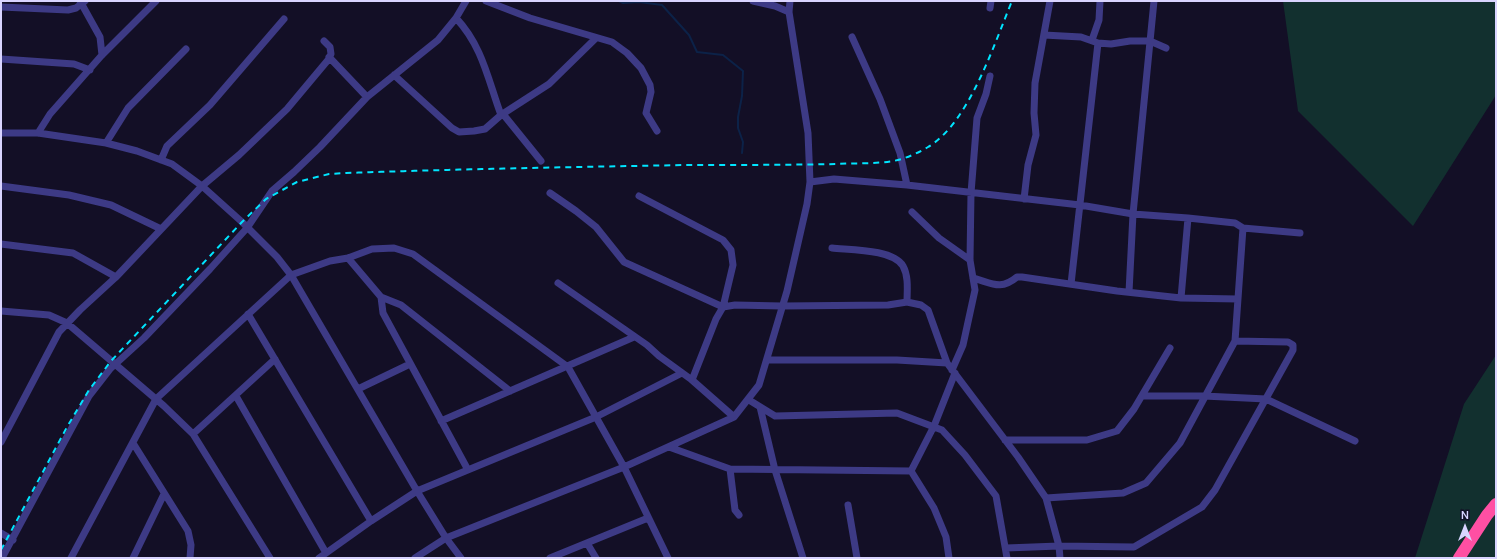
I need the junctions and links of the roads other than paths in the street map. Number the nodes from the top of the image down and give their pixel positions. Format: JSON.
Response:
{"nodes":[{"id":1,"x":156,"y":1,"type":"edge"},
{"id":2,"x":466,"y":1,"type":"edge"},
{"id":3,"x":486,"y":1,"type":"edge"},
{"id":4,"x":753,"y":1,"type":"edge"},
{"id":5,"x":790,"y":1,"type":"edge"},
{"id":6,"x":1050,"y":1,"type":"edge"},
{"id":7,"x":1100,"y":1,"type":"edge"},
{"id":8,"x":1154,"y":1,"type":"edge"},
{"id":9,"x":82,"y":2,"type":"edge"},
{"id":10,"x":1,"y":6,"type":"edge"},
{"id":11,"x":789,"y":12,"type":"junction"},
{"id":12,"x":456,"y":18,"type":"junction"},
{"id":13,"x":284,"y":19,"type":"dead end"},
{"id":14,"x":1044,"y":35,"type":"junction"},
{"id":15,"x":852,"y":37,"type":"dead end"},
{"id":16,"x":596,"y":38,"type":"junction"},
{"id":17,"x":324,"y":41,"type":"dead end"},
{"id":18,"x":1095,"y":41,"type":"junction"},
{"id":19,"x":1150,"y":41,"type":"junction"},
{"id":20,"x":1166,"y":48,"type":"dead end"},
{"id":21,"x":186,"y":49,"type":"dead end"},
{"id":22,"x":102,"y":55,"type":"junction"},
{"id":23,"x":329,"y":57,"type":"junction"},
{"id":24,"x":1,"y":59,"type":"edge"},
{"id":25,"x":90,"y":70,"type":"junction"},
{"id":26,"x":394,"y":75,"type":"junction"},
{"id":27,"x":990,"y":76,"type":"dead end"},
{"id":28,"x":367,"y":97,"type":"junction"},
{"id":29,"x":502,"y":115,"type":"junction"},
{"id":30,"x":656,"y":130,"type":"dead end"},
{"id":31,"x":1,"y":133,"type":"edge"},
{"id":32,"x":38,"y":133,"type":"junction"},
{"id":33,"x":106,"y":143,"type":"junction"},
{"id":34,"x":161,"y":160,"type":"junction"},
{"id":35,"x":541,"y":161,"type":"dead end"},
{"id":36,"x":810,"y":182,"type":"junction"},
{"id":37,"x":907,"y":185,"type":"junction"},
{"id":38,"x":1,"y":186,"type":"edge"},
{"id":39,"x":202,"y":186,"type":"junction"},
{"id":40,"x":550,"y":193,"type":"dead end"},
{"id":41,"x":971,"y":193,"type":"junction"},
{"id":42,"x":639,"y":196,"type":"dead end"},
{"id":43,"x":1024,"y":199,"type":"junction"},
{"id":44,"x":1080,"y":205,"type":"junction"},
{"id":45,"x":912,"y":212,"type":"dead end"},
{"id":46,"x":1133,"y":214,"type":"junction"},
{"id":47,"x":1188,"y":218,"type":"junction"},
{"id":48,"x":247,"y":228,"type":"junction"},
{"id":49,"x":1243,"y":228,"type":"junction"},
{"id":50,"x":161,"y":230,"type":"junction"},
{"id":51,"x":1300,"y":233,"type":"dead end"},
{"id":52,"x":1,"y":244,"type":"edge"},
{"id":53,"x":832,"y":248,"type":"dead end"},
{"id":54,"x":348,"y":258,"type":"junction"},
{"id":55,"x":970,"y":260,"type":"junction"},
{"id":56,"x":291,"y":275,"type":"junction"},
{"id":57,"x":116,"y":277,"type":"junction"},
{"id":58,"x":973,"y":278,"type":"junction"},
{"id":59,"x":558,"y":283,"type":"dead end"},
{"id":60,"x":1072,"y":284,"type":"junction"},
{"id":61,"x":1129,"y":292,"type":"junction"},
{"id":62,"x":381,"y":297,"type":"junction"},
{"id":63,"x":1181,"y":298,"type":"junction"},
{"id":64,"x":1238,"y":299,"type":"junction"},
{"id":65,"x":907,"y":302,"type":"junction"},
{"id":66,"x":782,"y":306,"type":"junction"},
{"id":67,"x":723,"y":307,"type":"junction"},
{"id":68,"x":1,"y":311,"type":"edge"},
{"id":69,"x":248,"y":314,"type":"junction"},
{"id":70,"x":67,"y":323,"type":"junction"},
{"id":71,"x":634,"y":337,"type":"junction"},
{"id":72,"x":1235,"y":341,"type":"junction"},
{"id":73,"x":1170,"y":348,"type":"dead end"},
{"id":74,"x":275,"y":359,"type":"junction"},
{"id":75,"x":767,"y":360,"type":"junction"},
{"id":76,"x":947,"y":363,"type":"junction"},
{"id":77,"x":410,"y":364,"type":"junction"},
{"id":78,"x":115,"y":365,"type":"junction"},
{"id":79,"x":568,"y":366,"type":"junction"},
{"id":80,"x":954,"y":371,"type":"junction"},
{"id":81,"x":682,"y":373,"type":"junction"},
{"id":82,"x":692,"y":380,"type":"junction"},
{"id":83,"x":358,"y":389,"type":"junction"},
{"id":84,"x":510,"y":391,"type":"junction"},
{"id":85,"x":236,"y":396,"type":"junction"},
{"id":86,"x":1142,"y":396,"type":"junction"},
{"id":87,"x":1204,"y":396,"type":"junction"},
{"id":88,"x":1266,"y":399,"type":"junction"},
{"id":89,"x":156,"y":400,"type":"junction"},
{"id":90,"x":749,"y":400,"type":"junction"},
{"id":91,"x":760,"y":407,"type":"junction"},
{"id":92,"x":596,"y":417,"type":"junction"},
{"id":93,"x":734,"y":418,"type":"junction"},
{"id":94,"x":441,"y":421,"type":"junction"},
{"id":95,"x":934,"y":426,"type":"junction"},
{"id":96,"x":193,"y":434,"type":"junction"},
{"id":97,"x":1005,"y":440,"type":"junction"},
{"id":98,"x":1355,"y":441,"type":"dead end"},
{"id":99,"x":1,"y":442,"type":"edge"},
{"id":100,"x":133,"y":443,"type":"junction"},
{"id":101,"x":669,"y":447,"type":"junction"},
{"id":102,"x":624,"y":467,"type":"junction"},
{"id":103,"x":730,"y":469,"type":"junction"},
{"id":104,"x":468,"y":470,"type":"junction"},
{"id":105,"x":775,"y":470,"type":"junction"},
{"id":106,"x":911,"y":471,"type":"junction"},
{"id":107,"x":417,"y":491,"type":"junction"},
{"id":108,"x":164,"y":494,"type":"junction"},
{"id":109,"x":1046,"y":498,"type":"junction"},
{"id":110,"x":1496,"y":504,"type":"edge"},
{"id":111,"x":848,"y":505,"type":"dead end"},
{"id":112,"x":739,"y":515,"type":"dead end"},
{"id":113,"x":648,"y":518,"type":"junction"},
{"id":114,"x":371,"y":521,"type":"junction"},
{"id":115,"x":1,"y":533,"type":"edge"},
{"id":116,"x":446,"y":538,"type":"junction"},
{"id":117,"x":13,"y":540,"type":"junction"},
{"id":118,"x":587,"y":543,"type":"junction"},
{"id":119,"x":1059,"y":546,"type":"junction"},
{"id":120,"x":1006,"y":548,"type":"junction"},
{"id":121,"x":326,"y":553,"type":"junction"},
{"id":122,"x":2,"y":558,"type":"edge"},
{"id":123,"x":71,"y":558,"type":"edge"},
{"id":124,"x":133,"y":558,"type":"edge"},
{"id":125,"x":190,"y":558,"type":"edge"},
{"id":126,"x":270,"y":558,"type":"edge"},
{"id":127,"x":318,"y":558,"type":"edge"},
{"id":128,"x":415,"y":558,"type":"edge"},
{"id":129,"x":461,"y":558,"type":"edge"},
{"id":130,"x":550,"y":558,"type":"edge"},
{"id":131,"x":596,"y":558,"type":"edge"},
{"id":132,"x":668,"y":558,"type":"edge"},
{"id":133,"x":803,"y":558,"type":"edge"},
{"id":134,"x":857,"y":558,"type":"edge"},
{"id":135,"x":949,"y":558,"type":"edge"},
{"id":136,"x":1007,"y":558,"type":"edge"},
{"id":137,"x":1060,"y":558,"type":"edge"},
{"id":138,"x":1459,"y":558,"type":"edge"}],
"edges":[{"from":1,"to":22,"type":"street"},
{"from":2,"to":12,"type":"street"},
{"from":3,"to":16,"type":"street"},
{"from":4,"to":11,"type":"street"},
{"from":5,"to":11,"type":"street"},
{"from":6,"to":14,"type":"street"},
{"from":7,"to":18,"type":"street"},
{"from":8,"to":19,"type":"street"},
{"from":9,"to":10,"type":"street"},
{"from":9,"to":22,"type":"street"},
{"from":11,"to":36,"type":"street"},
{"from":12,"to":26,"type":"street"},
{"from":12,"to":29,"type":"street"},
{"from":13,"to":34,"type":"street"},
{"from":14,"to":18,"type":"street"},
{"from":14,"to":43,"type":"street"},
{"from":15,"to":37,"type":"street"},
{"from":16,"to":29,"type":"street"},
{"from":16,"to":30,"type":"street"},
{"from":17,"to":23,"type":"street"},
{"from":18,"to":19,"type":"street"},
{"from":18,"to":44,"type":"street"},
{"from":19,"to":20,"type":"street"},
{"from":19,"to":46,"type":"street"},
{"from":21,"to":33,"type":"street"},
{"from":22,"to":25,"type":"street"},
{"from":23,"to":28,"type":"street"},
{"from":23,"to":39,"type":"street"},
{"from":24,"to":25,"type":"street"},
{"from":25,"to":32,"type":"street"},
{"from":26,"to":28,"type":"street"},
{"from":26,"to":29,"type":"street"},
{"from":27,"to":41,"type":"street"},
{"from":28,"to":48,"type":"street"},
{"from":29,"to":35,"type":"street"},
{"from":31,"to":32,"type":"street"},
{"from":32,"to":33,"type":"street"},
{"from":33,"to":34,"type":"street"},
{"from":34,"to":39,"type":"street"},
{"from":36,"to":37,"type":"street"},
{"from":36,"to":66,"type":"street"},
{"from":37,"to":41,"type":"street"},
{"from":38,"to":50,"type":"street"},
{"from":39,"to":48,"type":"street"},
{"from":39,"to":50,"type":"street"},
{"from":40,"to":67,"type":"street"},
{"from":41,"to":43,"type":"street"},
{"from":41,"to":55,"type":"street"},
{"from":42,"to":67,"type":"street"},
{"from":43,"to":44,"type":"street"},
{"from":44,"to":46,"type":"street"},
{"from":44,"to":60,"type":"street"},
{"from":45,"to":55,"type":"street"},
{"from":46,"to":47,"type":"street"},
{"from":46,"to":61,"type":"street"},
{"from":47,"to":49,"type":"street"},
{"from":47,"to":63,"type":"street"},
{"from":48,"to":56,"type":"street"},
{"from":48,"to":78,"type":"street"},
{"from":49,"to":51,"type":"street"},
{"from":49,"to":64,"type":"street"},
{"from":50,"to":57,"type":"street"},
{"from":52,"to":57,"type":"street"},
{"from":53,"to":65,"type":"street"},
{"from":54,"to":56,"type":"street"},
{"from":54,"to":62,"type":"street"},
{"from":54,"to":79,"type":"street"},
{"from":55,"to":58,"type":"street"},
{"from":56,"to":69,"type":"street"},
{"from":56,"to":83,"type":"street"},
{"from":57,"to":70,"type":"street"},
{"from":58,"to":60,"type":"street"},
{"from":58,"to":80,"type":"street"},
{"from":59,"to":71,"type":"street"},
{"from":60,"to":61,"type":"street"},
{"from":61,"to":63,"type":"street"},
{"from":62,"to":77,"type":"street"},
{"from":62,"to":84,"type":"street"},
{"from":63,"to":64,"type":"street"},
{"from":64,"to":72,"type":"street"},
{"from":65,"to":66,"type":"street"},
{"from":65,"to":76,"type":"street"},
{"from":66,"to":67,"type":"street"},
{"from":66,"to":75,"type":"street"},
{"from":67,"to":82,"type":"street"},
{"from":68,"to":70,"type":"street"},
{"from":69,"to":74,"type":"street"},
{"from":69,"to":89,"type":"street"},
{"from":70,"to":78,"type":"street"},
{"from":70,"to":99,"type":"street"},
{"from":71,"to":79,"type":"street"},
{"from":71,"to":81,"type":"street"},
{"from":72,"to":87,"type":"street"},
{"from":72,"to":88,"type":"street"},
{"from":73,"to":86,"type":"street"},
{"from":74,"to":85,"type":"street"},
{"from":74,"to":114,"type":"street"},
{"from":75,"to":76,"type":"street"},
{"from":75,"to":90,"type":"street"},
{"from":76,"to":80,"type":"street"},
{"from":77,"to":83,"type":"street"},
{"from":77,"to":94,"type":"street"},
{"from":78,"to":89,"type":"street"},
{"from":78,"to":117,"type":"street"},
{"from":79,"to":84,"type":"street"},
{"from":79,"to":92,"type":"street"},
{"from":80,"to":95,"type":"street"},
{"from":80,"to":97,"type":"street"},
{"from":81,"to":82,"type":"street"},
{"from":81,"to":92,"type":"street"},
{"from":82,"to":93,"type":"street"},
{"from":83,"to":107,"type":"street"},
{"from":84,"to":94,"type":"street"},
{"from":85,"to":96,"type":"street"},
{"from":85,"to":121,"type":"street"},
{"from":86,"to":87,"type":"street"},
{"from":86,"to":97,"type":"street"},
{"from":87,"to":88,"type":"street"},
{"from":87,"to":109,"type":"street"},
{"from":88,"to":98,"type":"street"},
{"from":88,"to":119,"type":"street"},
{"from":89,"to":96,"type":"street"},
{"from":89,"to":100,"type":"street"},
{"from":90,"to":91,"type":"street"},
{"from":90,"to":93,"type":"street"},
{"from":91,"to":95,"type":"street"},
{"from":91,"to":105,"type":"street"},
{"from":92,"to":102,"type":"street"},
{"from":92,"to":104,"type":"street"},
{"from":93,"to":101,"type":"street"},
{"from":94,"to":104,"type":"street"},
{"from":95,"to":106,"type":"street"},
{"from":95,"to":120,"type":"street"},
{"from":96,"to":126,"type":"street"},
{"from":97,"to":109,"type":"street"},
{"from":100,"to":108,"type":"street"},
{"from":100,"to":123,"type":"street"},
{"from":101,"to":102,"type":"street"},
{"from":101,"to":103,"type":"street"},
{"from":102,"to":113,"type":"street"},
{"from":102,"to":116,"type":"street"},
{"from":103,"to":105,"type":"street"},
{"from":103,"to":112,"type":"street"},
{"from":104,"to":107,"type":"street"},
{"from":105,"to":106,"type":"street"},
{"from":105,"to":133,"type":"street"},
{"from":106,"to":135,"type":"street"},
{"from":107,"to":114,"type":"street"},
{"from":107,"to":116,"type":"street"},
{"from":108,"to":124,"type":"street"},
{"from":108,"to":125,"type":"street"},
{"from":109,"to":119,"type":"street"},
{"from":110,"to":138,"type":"highway"},
{"from":111,"to":134,"type":"street"},
{"from":113,"to":118,"type":"street"},
{"from":113,"to":132,"type":"street"},
{"from":114,"to":121,"type":"street"},
{"from":115,"to":117,"type":"street"},
{"from":116,"to":128,"type":"street"},
{"from":116,"to":129,"type":"street"},
{"from":117,"to":122,"type":"street"},
{"from":118,"to":130,"type":"street"},
{"from":118,"to":131,"type":"street"},
{"from":119,"to":120,"type":"street"},
{"from":119,"to":137,"type":"street"},
{"from":120,"to":136,"type":"street"},
{"from":121,"to":127,"type":"street"}]}
